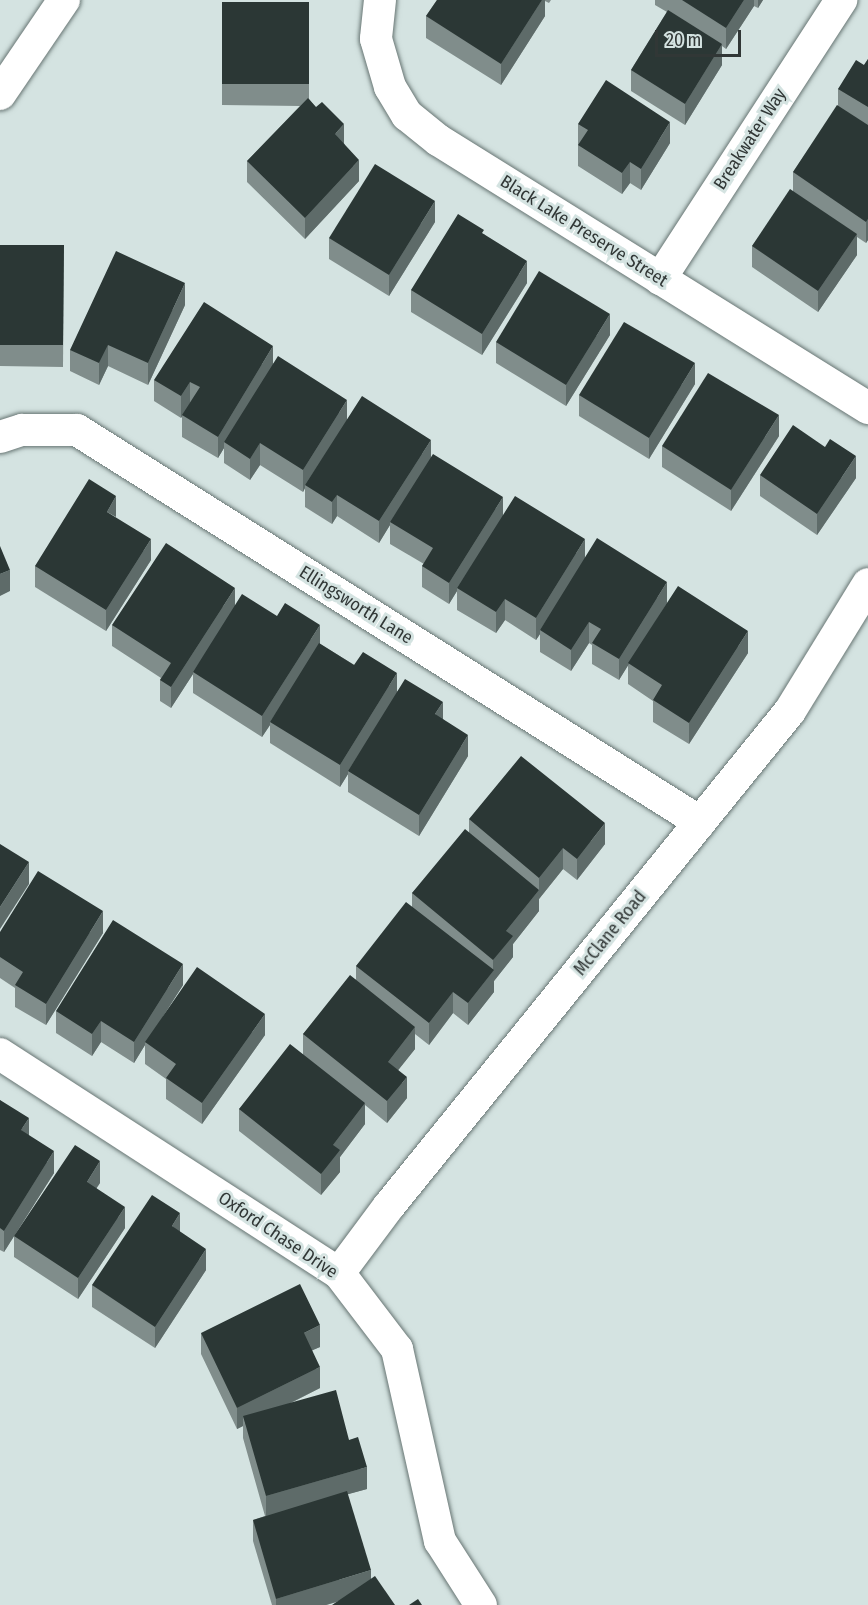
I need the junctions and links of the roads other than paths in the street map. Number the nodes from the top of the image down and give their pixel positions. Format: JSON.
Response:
{"nodes":[{"id":1,"x":64,"y":0,"type":"edge"},
{"id":2,"x":380,"y":0,"type":"edge"},
{"id":3,"x":841,"y":0,"type":"edge"},
{"id":4,"x":0,"y":94,"type":"edge"},
{"id":5,"x":660,"y":279,"type":"junction"},
{"id":6,"x":868,"y":408,"type":"edge"},
{"id":7,"x":0,"y":437,"type":"edge"},
{"id":8,"x":868,"y":584,"type":"edge"},
{"id":9,"x":700,"y":822,"type":"junction"},
{"id":10,"x":0,"y":1054,"type":"edge"},
{"id":11,"x":339,"y":1273,"type":"junction"},
{"id":12,"x":481,"y":1605,"type":"edge"}],
"edges":[{"from":1,"to":4,"type":"street"},
{"from":2,"to":5,"type":"street","name":"Black Lake Preserve Street"},
{"from":3,"to":5,"type":"street","name":"Breakwater Way"},
{"from":5,"to":6,"type":"street","name":"Black Lake Preserve Street"},
{"from":7,"to":9,"type":"street","name":"Ellingsworth Lane"},
{"from":8,"to":9,"type":"street","name":"McClane Road"},
{"from":9,"to":11,"type":"street","name":"McClane Road"},
{"from":10,"to":11,"type":"street","name":"Oxford Chase Drive"},
{"from":11,"to":12,"type":"street","name":"Oxford Chase Drive"}]}
